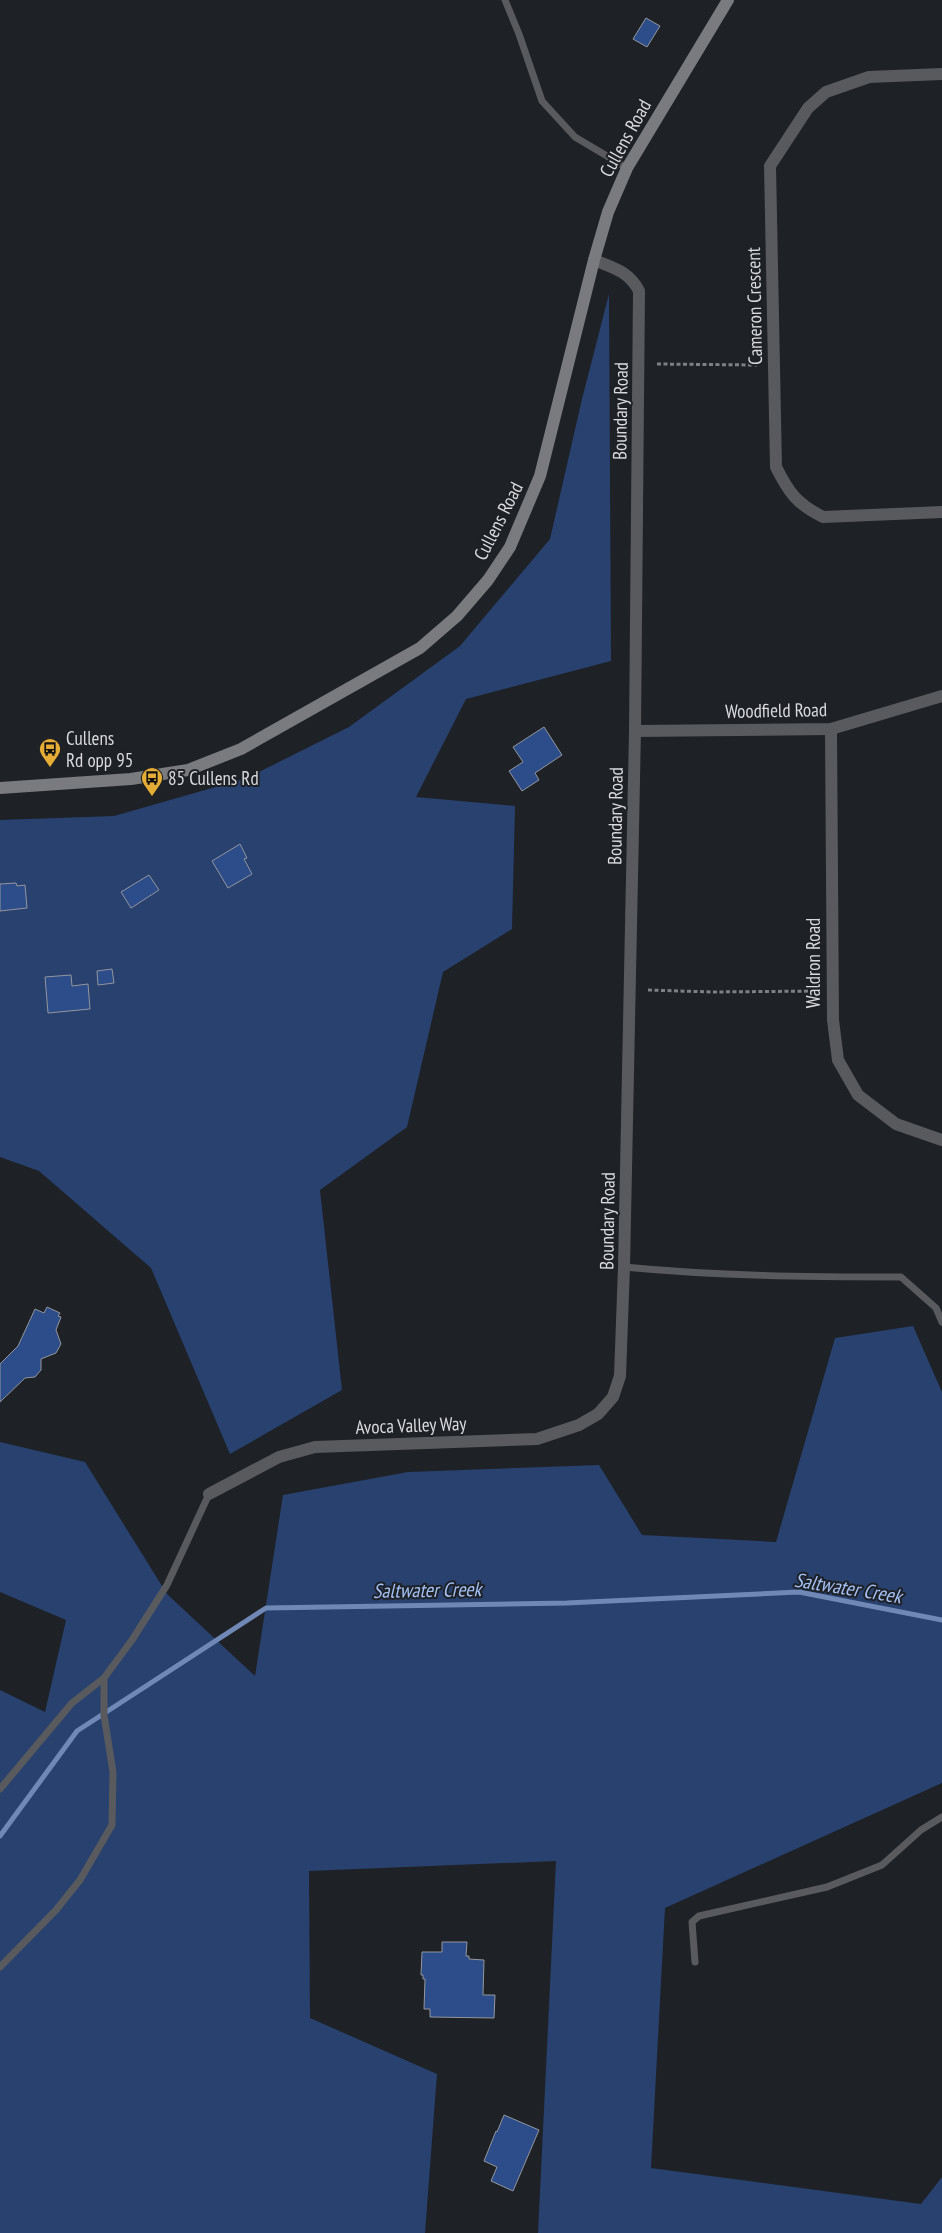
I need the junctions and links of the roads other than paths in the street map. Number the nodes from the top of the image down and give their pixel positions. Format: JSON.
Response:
{"nodes":[{"id":1,"x":505,"y":0,"type":"edge"},
{"id":2,"x":728,"y":0,"type":"edge"},
{"id":3,"x":942,"y":74,"type":"edge"},
{"id":4,"x":627,"y":168,"type":"junction"},
{"id":5,"x":594,"y":260,"type":"junction"},
{"id":6,"x":942,"y":512,"type":"edge"},
{"id":7,"x":942,"y":696,"type":"edge"},
{"id":8,"x":831,"y":729,"type":"junction"},
{"id":9,"x":635,"y":731,"type":"junction"},
{"id":10,"x":0,"y":788,"type":"edge"},
{"id":11,"x":942,"y":1140,"type":"edge"},
{"id":12,"x":624,"y":1267,"type":"junction"},
{"id":13,"x":942,"y":1322,"type":"edge"},
{"id":14,"x":613,"y":1397,"type":"joint"},
{"id":15,"x":209,"y":1494,"type":"joint"},
{"id":16,"x":104,"y":1678,"type":"junction"},
{"id":17,"x":0,"y":1789,"type":"edge"},
{"id":18,"x":942,"y":1817,"type":"edge"},
{"id":19,"x":695,"y":1962,"type":"dead end"},
{"id":20,"x":0,"y":1967,"type":"edge"}],
"edges":[{"from":1,"to":4,"type":"lane"},
{"from":2,"to":4,"type":"main road","name":"Cullens Road"},
{"from":3,"to":6,"type":"street","name":"Cameron Crescent"},
{"from":4,"to":5,"type":"main road","name":"Cullens Road"},
{"from":5,"to":9,"type":"street","name":"Boundary Road"},
{"from":5,"to":10,"type":"main road","name":"Cullens Road"},
{"from":7,"to":8,"type":"street","name":"Woodfield Road"},
{"from":8,"to":9,"type":"street","name":"Woodfield Road"},
{"from":8,"to":11,"type":"street","name":"Waldron Road"},
{"from":9,"to":12,"type":"street","name":"Boundary Road"},
{"from":12,"to":13,"type":"lane"},
{"from":12,"to":14,"type":"street","name":"Boundary Road"},
{"from":14,"to":15,"type":"street","name":"Avoca Valley Way"},
{"from":15,"to":16,"type":"lane"},
{"from":16,"to":17,"type":"lane"},
{"from":16,"to":20,"type":"lane"},
{"from":18,"to":19,"type":"lane"}]}
